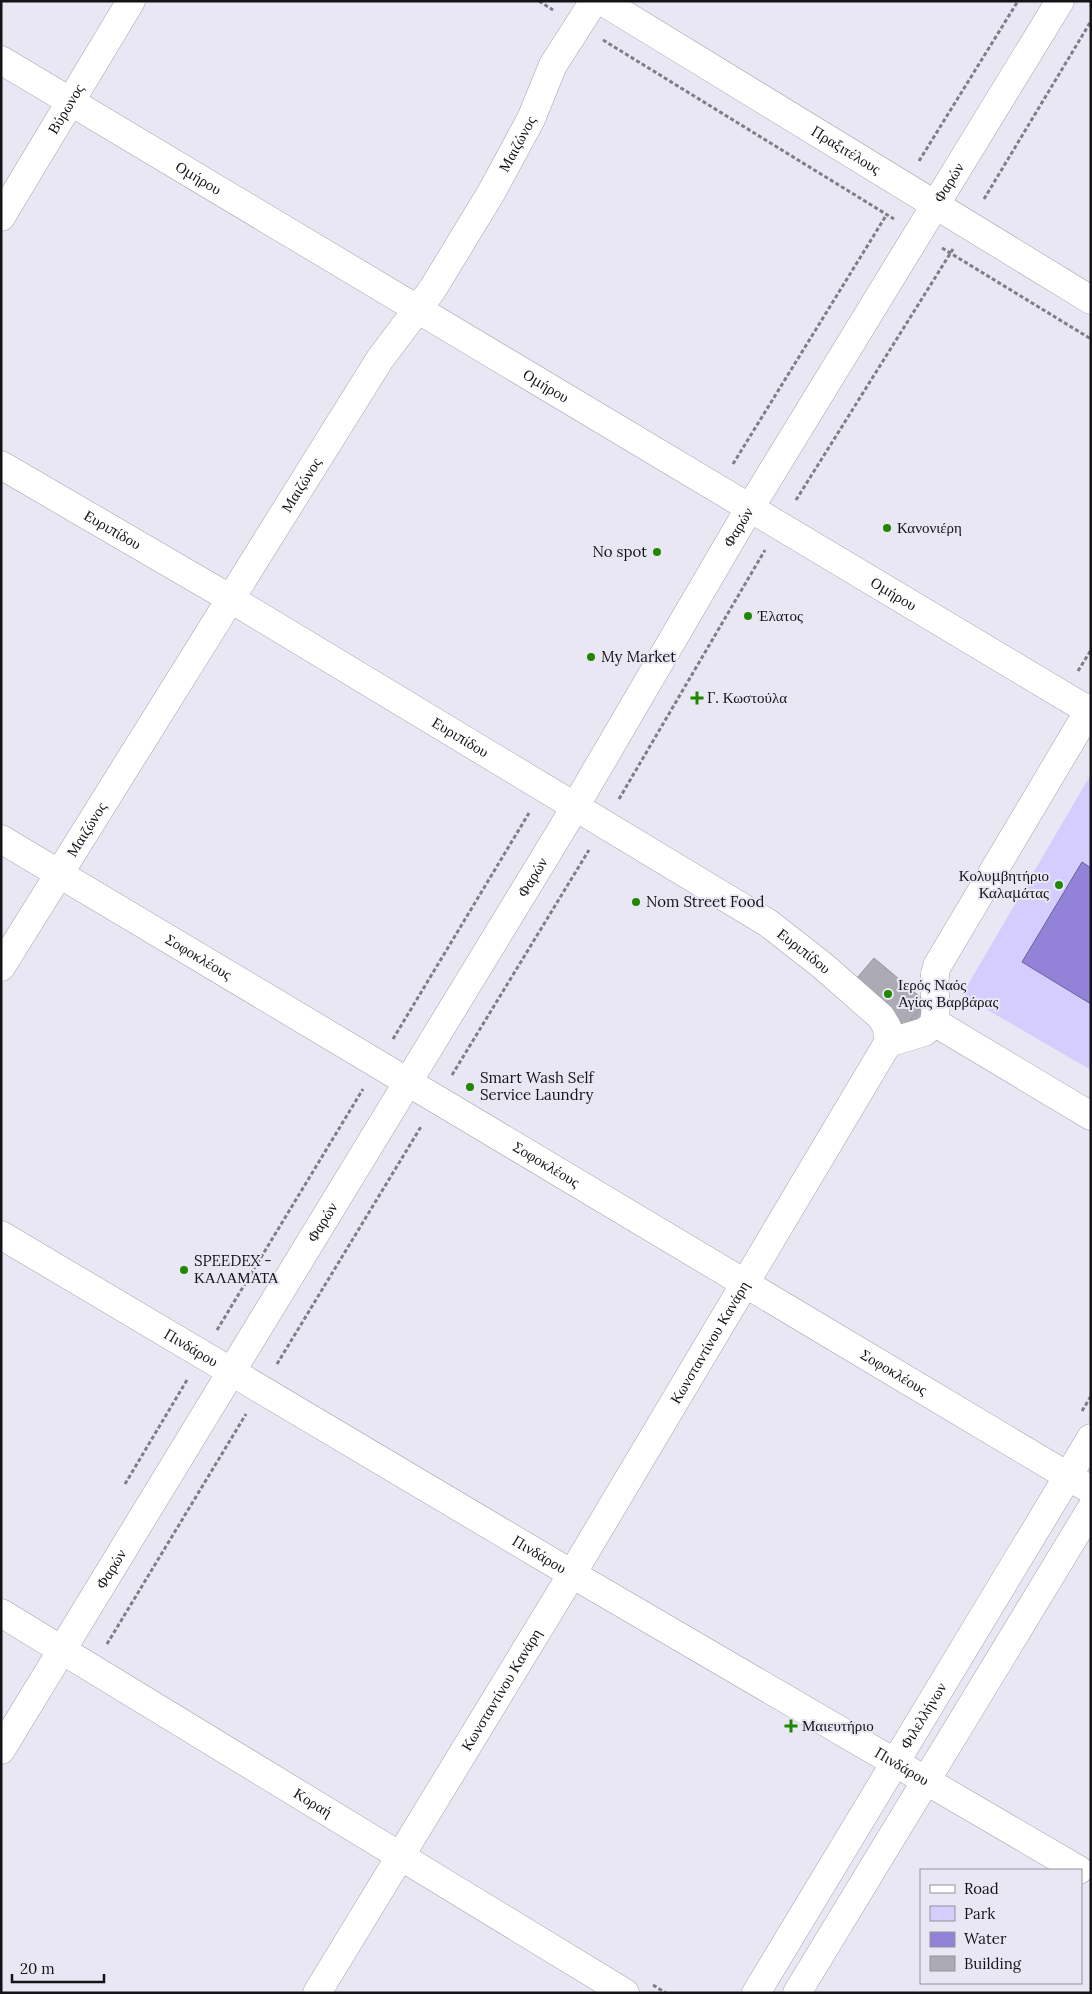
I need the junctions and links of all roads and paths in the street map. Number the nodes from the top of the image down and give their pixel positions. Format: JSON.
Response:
{"nodes":[{"id":1,"x":131,"y":1,"type":"edge"},
{"id":2,"x":539,"y":1,"type":"edge"},
{"id":3,"x":594,"y":1,"type":"edge"},
{"id":4,"x":602,"y":1,"type":"edge"},
{"id":5,"x":1018,"y":1,"type":"edge"},
{"id":6,"x":1060,"y":1,"type":"edge"},
{"id":7,"x":578,"y":26,"type":"junction"},
{"id":8,"x":1,"y":60,"type":"edge"},
{"id":9,"x":71,"y":102,"type":"junction"},
{"id":10,"x":904,"y":186,"type":"junction"},
{"id":11,"x":937,"y":206,"type":"junction"},
{"id":12,"x":887,"y":214,"type":"junction"},
{"id":13,"x":1,"y":217,"type":"edge"},
{"id":14,"x":919,"y":234,"type":"junction"},
{"id":15,"x":1091,"y":300,"type":"edge"},
{"id":16,"x":418,"y":309,"type":"junction"},
{"id":17,"x":1091,"y":339,"type":"edge"},
{"id":18,"x":1,"y":465,"type":"edge"},
{"id":19,"x":718,"y":489,"type":"junction"},
{"id":20,"x":750,"y":508,"type":"junction"},
{"id":21,"x":230,"y":599,"type":"junction"},
{"id":22,"x":1090,"y":710,"type":"edge"},
{"id":23,"x":574,"y":807,"type":"junction"},
{"id":24,"x":531,"y":810,"type":"dead end"},
{"id":25,"x":1,"y":839,"type":"edge"},
{"id":26,"x":60,"y":873,"type":"junction"},
{"id":27,"x":1,"y":968,"type":"edge"},
{"id":28,"x":934,"y":1022,"type":"junction"},
{"id":29,"x":888,"y":1043,"type":"junction"},
{"id":30,"x":378,"y":1064,"type":"junction"},
{"id":31,"x":408,"y":1082,"type":"junction"},
{"id":32,"x":1091,"y":1116,"type":"edge"},
{"id":33,"x":1,"y":1235,"type":"edge"},
{"id":34,"x":745,"y":1283,"type":"junction"},
{"id":35,"x":203,"y":1354,"type":"junction"},
{"id":36,"x":231,"y":1371,"type":"junction"},
{"id":37,"x":1091,"y":1438,"type":"edge"},
{"id":38,"x":1068,"y":1476,"type":"junction"},
{"id":39,"x":123,"y":1488,"type":"dead end"},
{"id":40,"x":1091,"y":1490,"type":"edge"},
{"id":41,"x":1091,"y":1509,"type":"edge"},
{"id":42,"x":572,"y":1574,"type":"junction"},
{"id":43,"x":1,"y":1613,"type":"edge"},
{"id":44,"x":62,"y":1650,"type":"junction"},
{"id":45,"x":1,"y":1750,"type":"edge"},
{"id":46,"x":895,"y":1762,"type":"junction"},
{"id":47,"x":927,"y":1781,"type":"junction"},
{"id":48,"x":400,"y":1856,"type":"junction"},
{"id":49,"x":1077,"y":1869,"type":"edge"},
{"id":50,"x":317,"y":1993,"type":"edge"},
{"id":51,"x":625,"y":1993,"type":"edge"},
{"id":52,"x":756,"y":1993,"type":"edge"},
{"id":53,"x":797,"y":1993,"type":"edge"}],
"edges":[{"from":1,"to":9,"type":"street","name":"Βύρωνος"},
{"from":2,"to":7,"type":"path"},
{"from":3,"to":7,"type":"street","name":"Μαιζώνος"},
{"from":4,"to":10,"type":"street","name":"Πραξιτέλους"},
{"from":5,"to":10,"type":"path"},
{"from":6,"to":11,"type":"street","name":"Φαρών"},
{"from":7,"to":12,"type":"path"},
{"from":7,"to":16,"type":"street","name":"Μαιζώνος"},
{"from":8,"to":9,"type":"street","name":"Ομήρου"},
{"from":9,"to":13,"type":"street","name":"Βύρωνος"},
{"from":9,"to":16,"type":"street","name":"Ομήρου"},
{"from":10,"to":11,"type":"street","name":"Πραξιτέλους"},
{"from":10,"to":12,"type":"path"},
{"from":11,"to":14,"type":"street","name":"Φαρών"},
{"from":11,"to":15,"type":"street","name":"Πραξιτέλους"},
{"from":12,"to":14,"type":"path"},
{"from":12,"to":19,"type":"path"},
{"from":14,"to":17,"type":"path"},
{"from":14,"to":20,"type":"street","name":"Φαρών"},
{"from":16,"to":19,"type":"street","name":"Ομήρου"},
{"from":16,"to":21,"type":"street","name":"Μαιζώνος"},
{"from":18,"to":21,"type":"street","name":"Ευριπίδου"},
{"from":19,"to":20,"type":"street","name":"Ομήρου"},
{"from":20,"to":22,"type":"street","name":"Ομήρου"},
{"from":20,"to":23,"type":"street","name":"Φαρών"},
{"from":21,"to":23,"type":"street","name":"Ευριπίδου"},
{"from":21,"to":26,"type":"street","name":"Μαιζώνος"},
{"from":22,"to":28,"type":"street"},
{"from":23,"to":29,"type":"street","name":"Ευριπίδου"},
{"from":23,"to":31,"type":"street","name":"Φαρών"},
{"from":24,"to":30,"type":"path"},
{"from":25,"to":26,"type":"street","name":"Σοφοκλέους"},
{"from":26,"to":27,"type":"street","name":"Μαιζώνος"},
{"from":26,"to":30,"type":"street","name":"Σοφοκλέους"},
{"from":28,"to":29,"type":"street"},
{"from":28,"to":32,"type":"street"},
{"from":29,"to":34,"type":"street","name":"Κωνσταντίνου Κανάρη"},
{"from":30,"to":31,"type":"street","name":"Σοφοκλέους"},
{"from":30,"to":35,"type":"path"},
{"from":31,"to":34,"type":"street","name":"Σοφοκλέους"},
{"from":31,"to":36,"type":"street","name":"Φαρών"},
{"from":33,"to":35,"type":"street","name":"Πινδάρου"},
{"from":34,"to":38,"type":"street","name":"Σοφοκλέους"},
{"from":34,"to":42,"type":"street","name":"Κωνσταντίνου Κανάρη"},
{"from":35,"to":36,"type":"street","name":"Πινδάρου"},
{"from":35,"to":39,"type":"path"},
{"from":36,"to":42,"type":"street","name":"Πινδάρου"},
{"from":36,"to":44,"type":"street","name":"Φαρών"},
{"from":37,"to":38,"type":"street","name":"Φιλελλήνων"},
{"from":38,"to":40,"type":"street","name":"Σοφοκλέους"},
{"from":38,"to":46,"type":"street","name":"Φιλελλήνων"},
{"from":41,"to":47,"type":"street"},
{"from":42,"to":46,"type":"street","name":"Πινδάρου"},
{"from":42,"to":48,"type":"street","name":"Κωνσταντίνου Κανάρη"},
{"from":43,"to":44,"type":"street","name":"Κοραή"},
{"from":44,"to":45,"type":"street","name":"Φαρών"},
{"from":44,"to":48,"type":"street","name":"Κοραή"},
{"from":46,"to":47,"type":"street","name":"Πινδάρου"},
{"from":46,"to":52,"type":"street","name":"Φιλελλήνων"},
{"from":47,"to":49,"type":"street","name":"Πινδάρου"},
{"from":47,"to":53,"type":"street"},
{"from":48,"to":50,"type":"street","name":"Κωνσταντίνου Κανάρη"},
{"from":48,"to":51,"type":"street","name":"Κοραή"}]}
